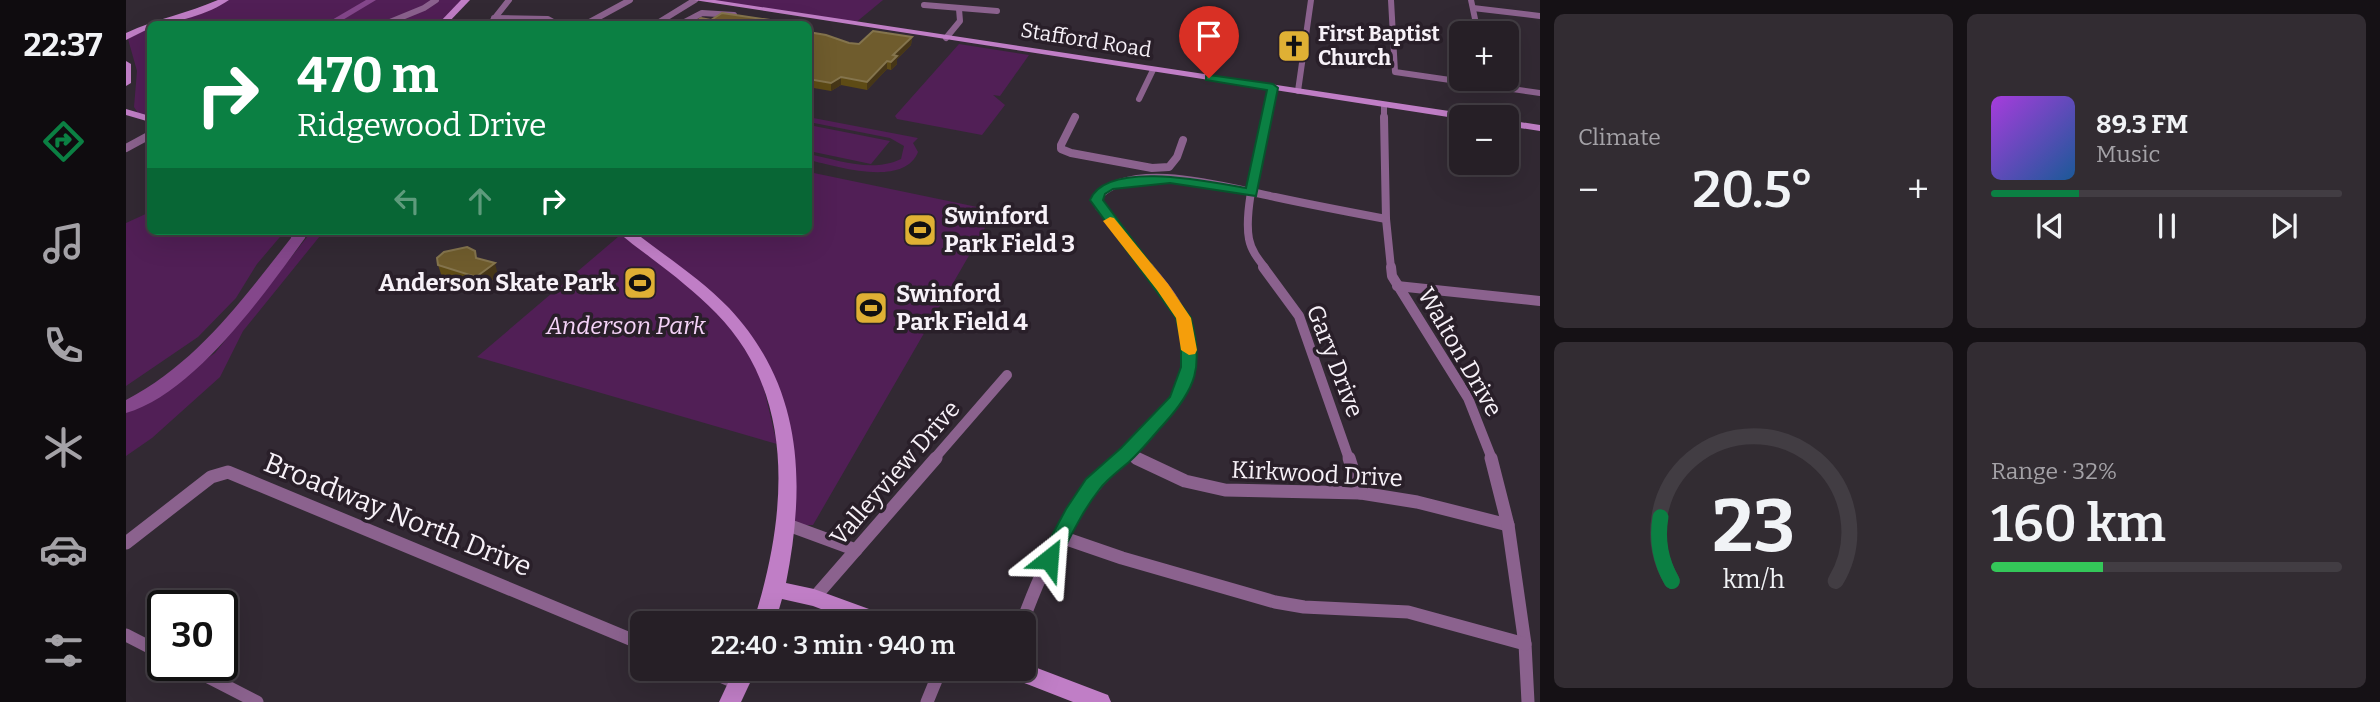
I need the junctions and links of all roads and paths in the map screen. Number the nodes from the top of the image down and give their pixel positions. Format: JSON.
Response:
{"nodes":[{"id":1,"x":225,"y":0,"type":"edge"},
{"id":2,"x":436,"y":0,"type":"edge"},
{"id":3,"x":466,"y":0,"type":"edge"},
{"id":4,"x":509,"y":0,"type":"edge"},
{"id":5,"x":630,"y":0,"type":"edge"},
{"id":6,"x":696,"y":0,"type":"edge"},
{"id":7,"x":1311,"y":0,"type":"edge"},
{"id":8,"x":1391,"y":0,"type":"edge"},
{"id":9,"x":1471,"y":0,"type":"edge"},
{"id":10,"x":924,"y":5,"type":"dead end"},
{"id":11,"x":1473,"y":8,"type":"junction"},
{"id":12,"x":959,"y":9,"type":"junction"},
{"id":13,"x":997,"y":11,"type":"dead end"},
{"id":14,"x":734,"y":15,"type":"edge"},
{"id":15,"x":1540,"y":16,"type":"edge"},
{"id":16,"x":165,"y":21,"type":"edge"},
{"id":17,"x":390,"y":21,"type":"edge"},
{"id":18,"x":445,"y":21,"type":"edge"},
{"id":19,"x":492,"y":21,"type":"edge"},
{"id":20,"x":552,"y":21,"type":"edge"},
{"id":21,"x":592,"y":21,"type":"edge"},
{"id":22,"x":661,"y":21,"type":"edge"},
{"id":23,"x":687,"y":21,"type":"edge"},
{"id":24,"x":1476,"y":21,"type":"edge"},
{"id":25,"x":147,"y":27,"type":"edge"},
{"id":26,"x":126,"y":37,"type":"edge"},
{"id":27,"x":946,"y":38,"type":"junction"},
{"id":28,"x":126,"y":64,"type":"edge"},
{"id":29,"x":1153,"y":70,"type":"junction"},
{"id":30,"x":1449,"y":78,"type":"edge"},
{"id":31,"x":126,"y":83,"type":"edge"},
{"id":32,"x":1273,"y":88,"type":"junction"},
{"id":33,"x":1519,"y":88,"type":"edge"},
{"id":34,"x":1298,"y":91,"type":"junction"},
{"id":35,"x":1540,"y":93,"type":"edge"},
{"id":36,"x":1139,"y":100,"type":"dead end"},
{"id":37,"x":1384,"y":105,"type":"junction"},
{"id":38,"x":126,"y":112,"type":"edge"},
{"id":39,"x":1449,"y":114,"type":"edge"},
{"id":40,"x":1075,"y":117,"type":"dead end"},
{"id":41,"x":147,"y":118,"type":"edge"},
{"id":42,"x":1519,"y":125,"type":"edge"},
{"id":43,"x":1540,"y":128,"type":"edge"},
{"id":44,"x":147,"y":137,"type":"edge"},
{"id":45,"x":1183,"y":140,"type":"dead end"},
{"id":46,"x":126,"y":148,"type":"edge"},
{"id":47,"x":1152,"y":168,"type":"junction"},
{"id":48,"x":1159,"y":180,"type":"junction"},
{"id":49,"x":1252,"y":193,"type":"junction"},
{"id":50,"x":1386,"y":219,"type":"junction"},
{"id":51,"x":630,"y":235,"type":"edge"},
{"id":52,"x":1397,"y":286,"type":"junction"},
{"id":53,"x":1540,"y":302,"type":"edge"},
{"id":54,"x":1007,"y":375,"type":"dead end"},
{"id":55,"x":1127,"y":453,"type":"junction"},
{"id":56,"x":1360,"y":493,"type":"junction"},
{"id":57,"x":788,"y":525,"type":"junction"},
{"id":58,"x":1508,"y":525,"type":"junction"},
{"id":59,"x":1061,"y":537,"type":"junction"},
{"id":60,"x":126,"y":543,"type":"edge"},
{"id":61,"x":856,"y":550,"type":"junction"},
{"id":62,"x":776,"y":589,"type":"junction"},
{"id":63,"x":814,"y":598,"type":"junction"},
{"id":64,"x":768,"y":611,"type":"edge"},
{"id":65,"x":850,"y":611,"type":"edge"},
{"id":66,"x":1026,"y":611,"type":"edge"},
{"id":67,"x":126,"y":635,"type":"edge"},
{"id":68,"x":630,"y":639,"type":"edge"},
{"id":69,"x":1525,"y":644,"type":"junction"},
{"id":70,"x":147,"y":645,"type":"edge"},
{"id":71,"x":1036,"y":677,"type":"edge"},
{"id":72,"x":216,"y":681,"type":"edge"},
{"id":73,"x":936,"y":681,"type":"edge"},
{"id":74,"x":257,"y":702,"type":"edge"},
{"id":75,"x":927,"y":702,"type":"edge"},
{"id":76,"x":1100,"y":702,"type":"edge"},
{"id":77,"x":1528,"y":702,"type":"edge"}],
"edges":[{"from":1,"to":16,"type":"street"},
{"from":2,"to":17,"type":"street"},
{"from":3,"to":18,"type":"street"},
{"from":4,"to":19,"type":"street"},
{"from":5,"to":21,"type":"street"},
{"from":6,"to":22,"type":"street"},
{"from":6,"to":27,"type":"street","name":"Stafford Road"},
{"from":7,"to":34,"type":"street"},
{"from":8,"to":30,"type":"street"},
{"from":9,"to":11,"type":"street"},
{"from":10,"to":12,"type":"street"},
{"from":11,"to":15,"type":"street"},
{"from":11,"to":24,"type":"street"},
{"from":12,"to":13,"type":"street"},
{"from":12,"to":27,"type":"street"},
{"from":14,"to":23,"type":"street"},
{"from":19,"to":20,"type":"street"},
{"from":25,"to":26,"type":"street"},
{"from":27,"to":29,"type":"street","name":"Stafford Road"},
{"from":28,"to":31,"type":"street"},
{"from":29,"to":32,"type":"street","name":"Stafford Road"},
{"from":29,"to":36,"type":"street"},
{"from":32,"to":34,"type":"street","name":"Stafford Road"},
{"from":32,"to":49,"type":"street","name":"Gary Drive"},
{"from":33,"to":35,"type":"street"},
{"from":34,"to":37,"type":"street","name":"Stafford Road"},
{"from":37,"to":39,"type":"street","name":"Stafford Road"},
{"from":37,"to":50,"type":"street","name":"Walton Drive"},
{"from":38,"to":41,"type":"street"},
{"from":40,"to":47,"type":"street"},
{"from":42,"to":43,"type":"street"},
{"from":44,"to":46,"type":"street"},
{"from":45,"to":47,"type":"street"},
{"from":47,"to":48,"type":"street"},
{"from":48,"to":49,"type":"street"},
{"from":48,"to":55,"type":"street"},
{"from":49,"to":50,"type":"street"},
{"from":49,"to":56,"type":"street","name":"Gary Drive"},
{"from":50,"to":52,"type":"street","name":"Walton Drive"},
{"from":51,"to":57,"type":"street"},
{"from":52,"to":53,"type":"street"},
{"from":52,"to":58,"type":"street","name":"Walton Drive"},
{"from":54,"to":61,"type":"street","name":"Valleyview Drive"},
{"from":55,"to":56,"type":"street","name":"Kirkwood Drive"},
{"from":55,"to":59,"type":"street"},
{"from":56,"to":58,"type":"street","name":"Kirkwood Drive"},
{"from":57,"to":61,"type":"street"},
{"from":57,"to":62,"type":"street"},
{"from":58,"to":69,"type":"street","name":"Walton Drive"},
{"from":59,"to":66,"type":"street"},
{"from":59,"to":69,"type":"street"},
{"from":60,"to":68,"type":"street","name":"Broadway North Drive"},
{"from":61,"to":63,"type":"street","name":"Valleyview Drive"},
{"from":62,"to":63,"type":"street"},
{"from":62,"to":64,"type":"street"},
{"from":63,"to":65,"type":"street"},
{"from":67,"to":70,"type":"street"},
{"from":69,"to":77,"type":"street","name":"Walton Drive"},
{"from":71,"to":76,"type":"street"},
{"from":72,"to":74,"type":"street"},
{"from":73,"to":75,"type":"street"}]}
